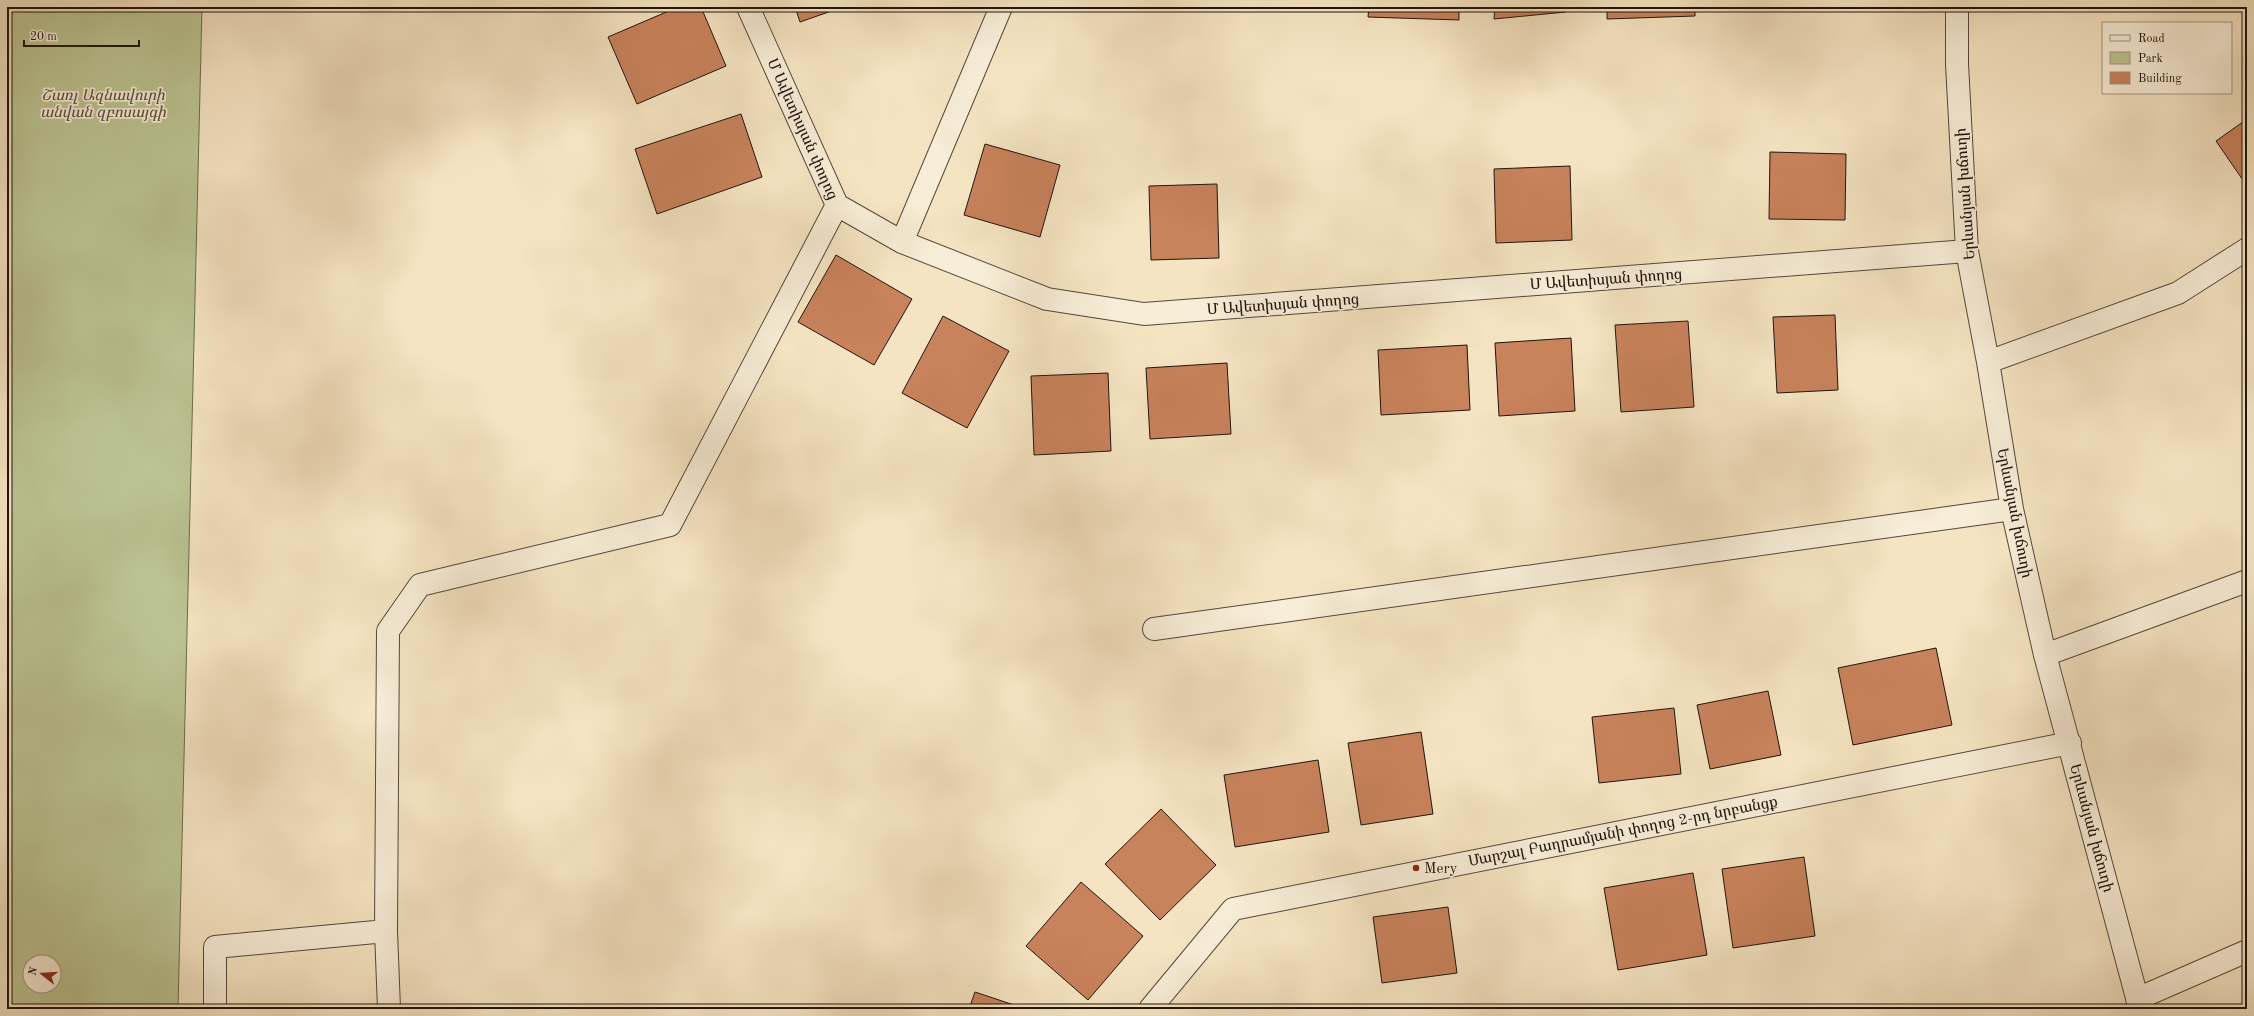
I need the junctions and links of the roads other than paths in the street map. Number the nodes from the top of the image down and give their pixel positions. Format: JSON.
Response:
{"nodes":[{"id":1,"x":748,"y":7,"type":"edge"},
{"id":2,"x":1002,"y":7,"type":"edge"},
{"id":3,"x":1957,"y":7,"type":"edge"},
{"id":4,"x":837,"y":204,"type":"junction"},
{"id":5,"x":902,"y":242,"type":"junction"},
{"id":6,"x":2247,"y":249,"type":"edge"},
{"id":7,"x":1967,"y":251,"type":"junction"},
{"id":8,"x":1988,"y":362,"type":"junction"},
{"id":9,"x":2012,"y":509,"type":"junction"},
{"id":10,"x":2247,"y":581,"type":"edge"},
{"id":11,"x":1154,"y":629,"type":"dead end"},
{"id":12,"x":2045,"y":655,"type":"junction"},
{"id":13,"x":2070,"y":743,"type":"junction"},
{"id":14,"x":386,"y":931,"type":"junction"},
{"id":15,"x":2247,"y":951,"type":"edge"},
{"id":16,"x":2139,"y":1004,"type":"edge"},
{"id":17,"x":215,"y":1009,"type":"edge"},
{"id":18,"x":389,"y":1009,"type":"edge"},
{"id":19,"x":1150,"y":1009,"type":"edge"}],
"edges":[{"from":1,"to":4,"type":"street","name":"Մ Ավետիսյան փողոց"},
{"from":2,"to":5,"type":"street"},
{"from":3,"to":7,"type":"street","name":"Երևանյան խճուղի"},
{"from":4,"to":5,"type":"street","name":"Մ Ավետիսյան փողոց"},
{"from":4,"to":14,"type":"street"},
{"from":5,"to":7,"type":"street","name":"Մ Ավետիսյան փողոց"},
{"from":6,"to":8,"type":"street"},
{"from":7,"to":8,"type":"street","name":"Երևանյան խճուղի"},
{"from":8,"to":9,"type":"street","name":"Երևանյան խճուղի"},
{"from":9,"to":11,"type":"street"},
{"from":9,"to":12,"type":"street","name":"Երևանյան խճուղի"},
{"from":10,"to":12,"type":"street"},
{"from":12,"to":13,"type":"street","name":"Երևանյան խճուղի"},
{"from":13,"to":16,"type":"street","name":"Երևանյան խճուղի"},
{"from":13,"to":19,"type":"street","name":"Մարշալ Բաղրամյանի փողոց 2-րդ նրբանցք"},
{"from":14,"to":17,"type":"street"},
{"from":14,"to":18,"type":"street"},
{"from":15,"to":16,"type":"street"}]}
